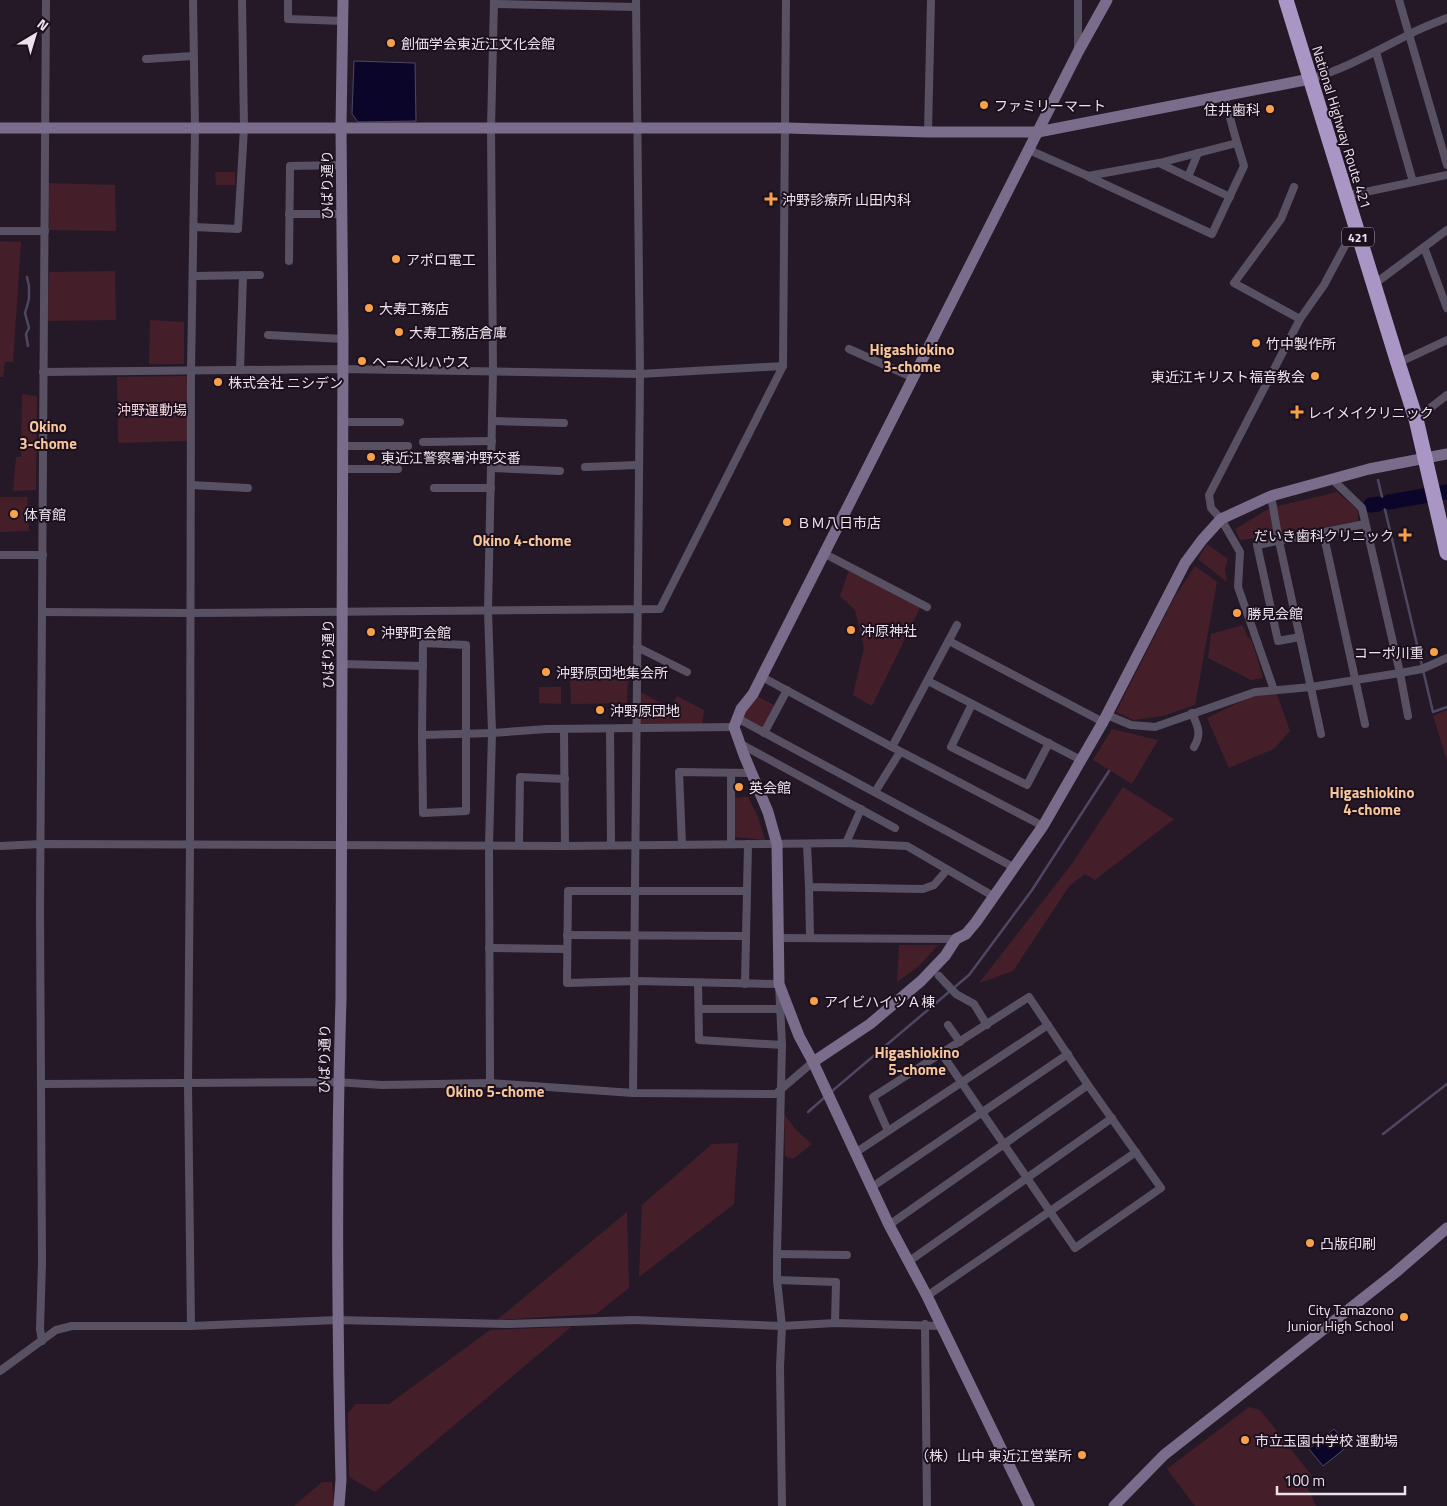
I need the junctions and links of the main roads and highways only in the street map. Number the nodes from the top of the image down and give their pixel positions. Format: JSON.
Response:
{"nodes":[{"id":1,"x":1286,"y":0,"type":"edge"},
{"id":2,"x":1447,"y":553,"type":"edge"}],
"edges":[{"from":1,"to":2,"type":"highway","name":"National Highway Route 421","number":"421"}]}
